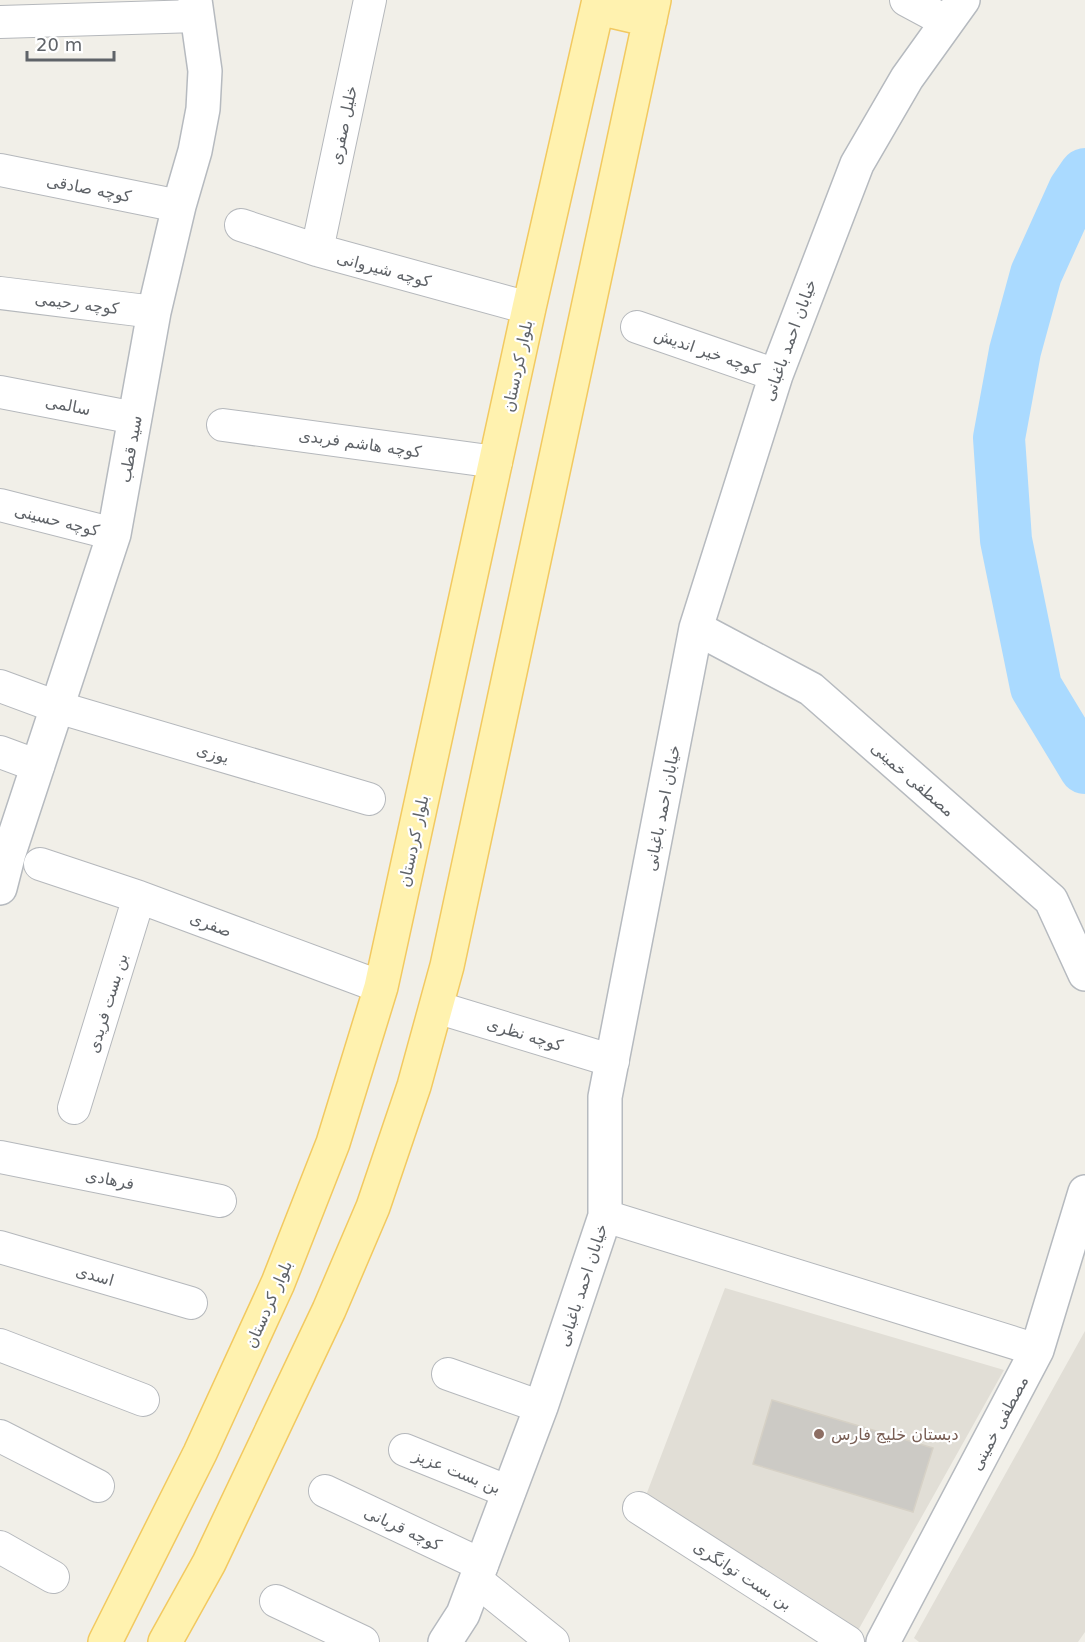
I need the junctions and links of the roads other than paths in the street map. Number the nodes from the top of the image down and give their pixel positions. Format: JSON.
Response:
{"nodes":[{"id":1,"x":370,"y":0,"type":"edge"},
{"id":2,"x":906,"y":0,"type":"edge"},
{"id":3,"x":599,"y":4,"type":"edge"},
{"id":4,"x":196,"y":8,"type":"edge"},
{"id":5,"x":652,"y":10,"type":"edge"},
{"id":6,"x":955,"y":11,"type":"edge"},
{"id":7,"x":0,"y":22,"type":"edge"},
{"id":8,"x":0,"y":170,"type":"edge"},
{"id":9,"x":179,"y":206,"type":"junction"},
{"id":10,"x":241,"y":225,"type":"dead end"},
{"id":11,"x":316,"y":250,"type":"junction"},
{"id":12,"x":0,"y":293,"type":"edge"},
{"id":13,"x":529,"y":308,"type":"junction"},
{"id":14,"x":154,"y":312,"type":"junction"},
{"id":15,"x":637,"y":327,"type":"dead end"},
{"id":16,"x":776,"y":375,"type":"junction"},
{"id":17,"x":0,"y":392,"type":"edge"},
{"id":18,"x":135,"y":418,"type":"junction"},
{"id":19,"x":224,"y":424,"type":"dead end"},
{"id":20,"x":496,"y":462,"type":"junction"},
{"id":21,"x":0,"y":505,"type":"edge"},
{"id":22,"x":114,"y":534,"type":"junction"},
{"id":23,"x":696,"y":628,"type":"junction"},
{"id":24,"x":0,"y":686,"type":"edge"},
{"id":25,"x":57,"y":707,"type":"junction"},
{"id":26,"x":0,"y":752,"type":"edge"},
{"id":27,"x":38,"y":766,"type":"junction"},
{"id":28,"x":369,"y":799,"type":"dead end"},
{"id":29,"x":4,"y":851,"type":"edge"},
{"id":30,"x":40,"y":864,"type":"dead end"},
{"id":31,"x":0,"y":888,"type":"edge"},
{"id":32,"x":139,"y":897,"type":"junction"},
{"id":33,"x":1085,"y":974,"type":"edge"},
{"id":34,"x":381,"y":987,"type":"junction"},
{"id":35,"x":436,"y":1007,"type":"junction"},
{"id":36,"x":614,"y":1060,"type":"junction"},
{"id":37,"x":74,"y":1108,"type":"dead end"},
{"id":38,"x":0,"y":1157,"type":"edge"},
{"id":39,"x":1085,"y":1192,"type":"edge"},
{"id":40,"x":220,"y":1200,"type":"dead end"},
{"id":41,"x":605,"y":1216,"type":"junction"},
{"id":42,"x":0,"y":1247,"type":"edge"},
{"id":43,"x":191,"y":1303,"type":"dead end"},
{"id":44,"x":0,"y":1345,"type":"edge"},
{"id":45,"x":1037,"y":1350,"type":"junction"},
{"id":46,"x":448,"y":1374,"type":"dead end"},
{"id":47,"x":143,"y":1400,"type":"dead end"},
{"id":48,"x":541,"y":1407,"type":"junction"},
{"id":49,"x":0,"y":1436,"type":"edge"},
{"id":50,"x":405,"y":1450,"type":"dead end"},
{"id":51,"x":98,"y":1486,"type":"dead end"},
{"id":52,"x":325,"y":1491,"type":"dead end"},
{"id":53,"x":509,"y":1492,"type":"junction"},
{"id":54,"x":639,"y":1508,"type":"dead end"},
{"id":55,"x":0,"y":1547,"type":"edge"},
{"id":56,"x":479,"y":1573,"type":"junction"},
{"id":57,"x":53,"y":1577,"type":"dead end"},
{"id":58,"x":276,"y":1601,"type":"dead end"},
{"id":59,"x":105,"y":1642,"type":"edge"},
{"id":60,"x":165,"y":1642,"type":"edge"},
{"id":61,"x":363,"y":1642,"type":"edge"},
{"id":62,"x":445,"y":1642,"type":"edge"},
{"id":63,"x":553,"y":1642,"type":"edge"},
{"id":64,"x":848,"y":1642,"type":"edge"},
{"id":65,"x":883,"y":1642,"type":"edge"}],
"edges":[{"from":1,"to":11,"type":"street","name":"خلیل صفری"},
{"from":2,"to":6,"type":"street"},
{"from":3,"to":5,"type":"main road"},
{"from":3,"to":13,"type":"main road","name":"بلوار کردستان"},
{"from":4,"to":7,"type":"street"},
{"from":4,"to":9,"type":"street","name":"سید قطب"},
{"from":5,"to":35,"type":"main road"},
{"from":6,"to":16,"type":"street","name":"خیابان احمد باغبانی"},
{"from":8,"to":9,"type":"street","name":"کوچه صادقی"},
{"from":9,"to":14,"type":"street","name":"سید قطب"},
{"from":10,"to":11,"type":"street","name":"کوچه شیروانی"},
{"from":11,"to":13,"type":"street","name":"کوچه شیروانی"},
{"from":12,"to":14,"type":"street","name":"کوچه رحیمی"},
{"from":13,"to":20,"type":"main road","name":"بلوار کردستان"},
{"from":14,"to":18,"type":"street","name":"سید قطب"},
{"from":15,"to":16,"type":"street","name":"کوچه خیر اندیش"},
{"from":16,"to":23,"type":"street","name":"خیابان احمد باغبانی"},
{"from":17,"to":18,"type":"street","name":"سالمی"},
{"from":18,"to":22,"type":"street","name":"سید قطب"},
{"from":19,"to":20,"type":"street","name":"کوچه هاشم فربدی"},
{"from":20,"to":34,"type":"main road","name":"بلوار کردستان"},
{"from":21,"to":22,"type":"street","name":"کوچه حسینی"},
{"from":22,"to":25,"type":"street","name":"سید قطب"},
{"from":23,"to":33,"type":"street","name":"مصطفی خمینی"},
{"from":23,"to":36,"type":"street","name":"خیابان احمد باغبانی"},
{"from":24,"to":25,"type":"street","name":"یوزی"},
{"from":25,"to":27,"type":"street","name":"سید قطب"},
{"from":25,"to":28,"type":"street","name":"یوزی"},
{"from":26,"to":27,"type":"street"},
{"from":27,"to":29,"type":"street","name":"سید قطب"},
{"from":29,"to":31,"type":"street","name":"سید قطب"},
{"from":30,"to":32,"type":"street","name":"صفری"},
{"from":32,"to":34,"type":"street","name":"صفری"},
{"from":32,"to":37,"type":"street","name":"بن بست فریدی"},
{"from":34,"to":59,"type":"main road","name":"بلوار کردستان"},
{"from":35,"to":36,"type":"street","name":"کوچه نظری"},
{"from":35,"to":60,"type":"main road"},
{"from":36,"to":41,"type":"street","name":"خیابان احمد باغبانی"},
{"from":38,"to":40,"type":"street","name":"فرهادی"},
{"from":39,"to":45,"type":"street","name":"مصطفی خمینی"},
{"from":41,"to":45,"type":"street"},
{"from":41,"to":48,"type":"street","name":"خیابان احمد باغبانی"},
{"from":42,"to":43,"type":"street","name":"اسدی"},
{"from":44,"to":47,"type":"street"},
{"from":45,"to":65,"type":"street","name":"مصطفی خمینی"},
{"from":46,"to":48,"type":"street"},
{"from":48,"to":53,"type":"street","name":"خیابان احمد باغبانی"},
{"from":49,"to":51,"type":"street"},
{"from":50,"to":53,"type":"street","name":"بن بست عزیز"},
{"from":52,"to":56,"type":"street","name":"کوچه قربانی"},
{"from":53,"to":56,"type":"street","name":"خیابان احمد باغبانی"},
{"from":54,"to":64,"type":"street","name":"بن بست توانگری"},
{"from":55,"to":57,"type":"street"},
{"from":56,"to":62,"type":"street","name":"خیابان احمد باغبانی"},
{"from":56,"to":63,"type":"street","name":"کوچه قربانی"},
{"from":58,"to":61,"type":"street"}]}
